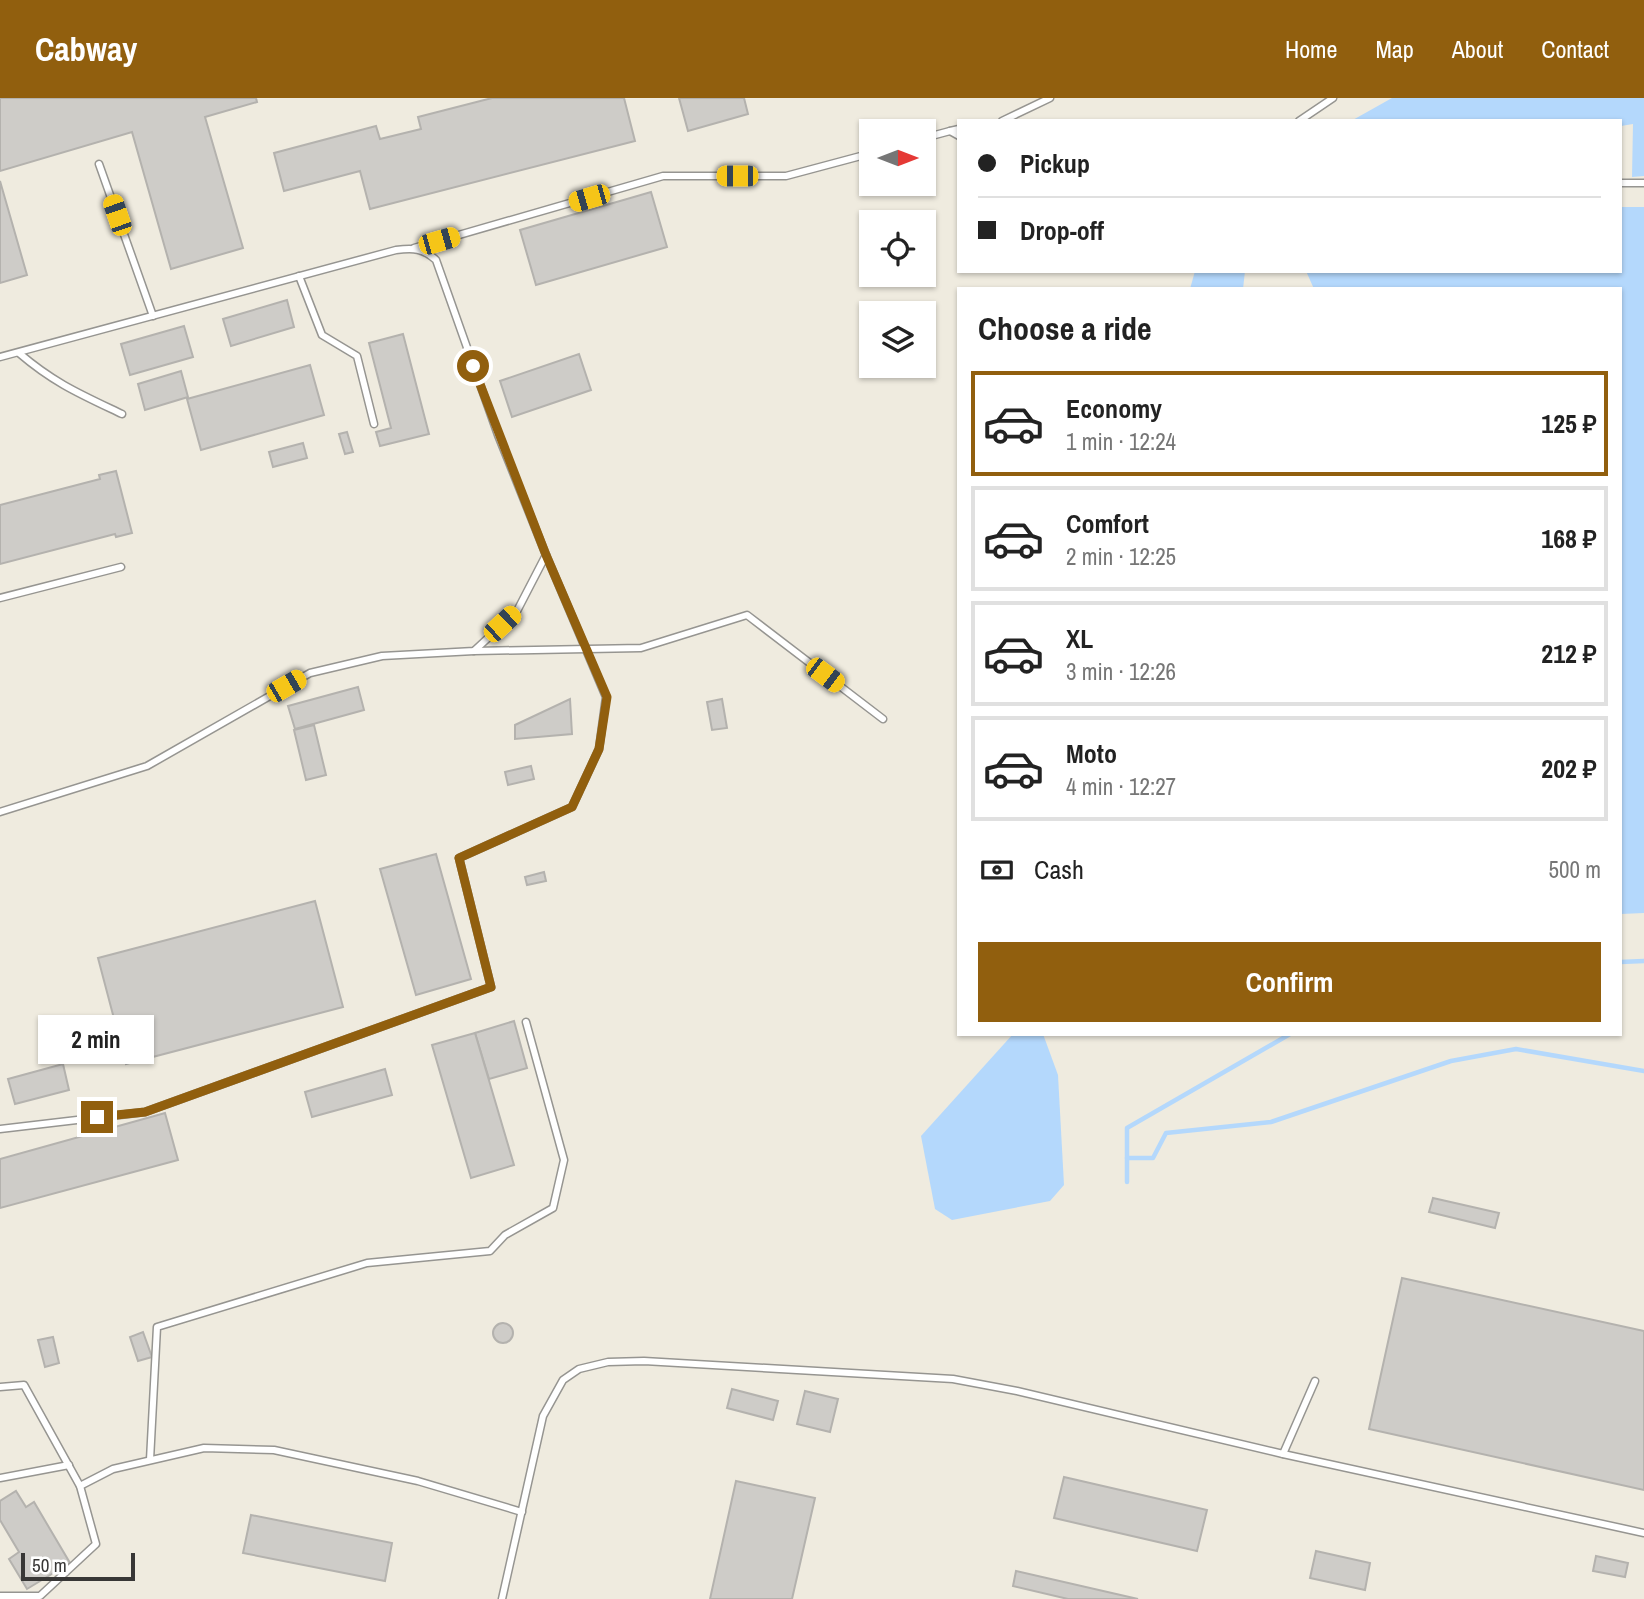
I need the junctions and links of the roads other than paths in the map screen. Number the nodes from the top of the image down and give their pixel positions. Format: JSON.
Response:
{"nodes":[{"id":1,"x":1050,"y":98,"type":"edge"},
{"id":2,"x":1333,"y":98,"type":"edge"},
{"id":3,"x":1006,"y":119,"type":"edge"},
{"id":4,"x":1302,"y":119,"type":"edge"},
{"id":5,"x":957,"y":129,"type":"edge"},
{"id":6,"x":950,"y":131,"type":"junction"},
{"id":7,"x":936,"y":135,"type":"edge"},
{"id":8,"x":957,"y":135,"type":"edge"},
{"id":9,"x":859,"y":156,"type":"edge"},
{"id":10,"x":99,"y":164,"type":"dead end"},
{"id":11,"x":1622,"y":183,"type":"edge"},
{"id":12,"x":1644,"y":183,"type":"edge"},
{"id":13,"x":414,"y":248,"type":"junction"},
{"id":14,"x":299,"y":276,"type":"junction"},
{"id":15,"x":153,"y":316,"type":"junction"},
{"id":16,"x":19,"y":353,"type":"junction"},
{"id":17,"x":0,"y":357,"type":"edge"},
{"id":18,"x":122,"y":414,"type":"dead end"},
{"id":19,"x":374,"y":424,"type":"dead end"},
{"id":20,"x":546,"y":555,"type":"junction"},
{"id":21,"x":121,"y":568,"type":"dead end"},
{"id":22,"x":0,"y":598,"type":"edge"},
{"id":23,"x":587,"y":650,"type":"junction"},
{"id":24,"x":474,"y":651,"type":"junction"},
{"id":25,"x":883,"y":719,"type":"dead end"},
{"id":26,"x":0,"y":812,"type":"edge"},
{"id":27,"x":526,"y":1022,"type":"dead end"},
{"id":28,"x":0,"y":1129,"type":"edge"},
{"id":29,"x":1315,"y":1381,"type":"dead end"},
{"id":30,"x":0,"y":1387,"type":"edge"},
{"id":31,"x":1283,"y":1454,"type":"junction"},
{"id":32,"x":150,"y":1460,"type":"junction"},
{"id":33,"x":69,"y":1465,"type":"junction"},
{"id":34,"x":0,"y":1478,"type":"edge"},
{"id":35,"x":80,"y":1486,"type":"junction"},
{"id":36,"x":522,"y":1512,"type":"junction"},
{"id":37,"x":1644,"y":1533,"type":"edge"},
{"id":38,"x":0,"y":1596,"type":"edge"},
{"id":39,"x":502,"y":1599,"type":"edge"}],
"edges":[{"from":1,"to":3,"type":"lane"},
{"from":2,"to":4,"type":"lane"},
{"from":5,"to":6,"type":"lane"},
{"from":6,"to":7,"type":"lane"},
{"from":6,"to":8,"type":"lane"},
{"from":9,"to":13,"type":"lane"},
{"from":10,"to":15,"type":"lane"},
{"from":11,"to":12,"type":"lane"},
{"from":13,"to":14,"type":"lane"},
{"from":13,"to":20,"type":"lane"},
{"from":14,"to":15,"type":"lane"},
{"from":14,"to":19,"type":"lane"},
{"from":15,"to":16,"type":"lane"},
{"from":16,"to":17,"type":"lane"},
{"from":16,"to":18,"type":"lane"},
{"from":20,"to":23,"type":"lane"},
{"from":20,"to":24,"type":"lane"},
{"from":21,"to":22,"type":"lane"},
{"from":23,"to":24,"type":"lane"},
{"from":23,"to":25,"type":"lane"},
{"from":23,"to":28,"type":"lane"},
{"from":24,"to":26,"type":"lane"},
{"from":27,"to":32,"type":"lane"},
{"from":29,"to":31,"type":"lane"},
{"from":30,"to":33,"type":"lane"},
{"from":31,"to":36,"type":"lane"},
{"from":31,"to":37,"type":"lane"},
{"from":32,"to":35,"type":"lane"},
{"from":32,"to":36,"type":"lane"},
{"from":33,"to":34,"type":"lane"},
{"from":33,"to":35,"type":"lane"},
{"from":35,"to":38,"type":"lane"},
{"from":36,"to":39,"type":"lane"}]}
